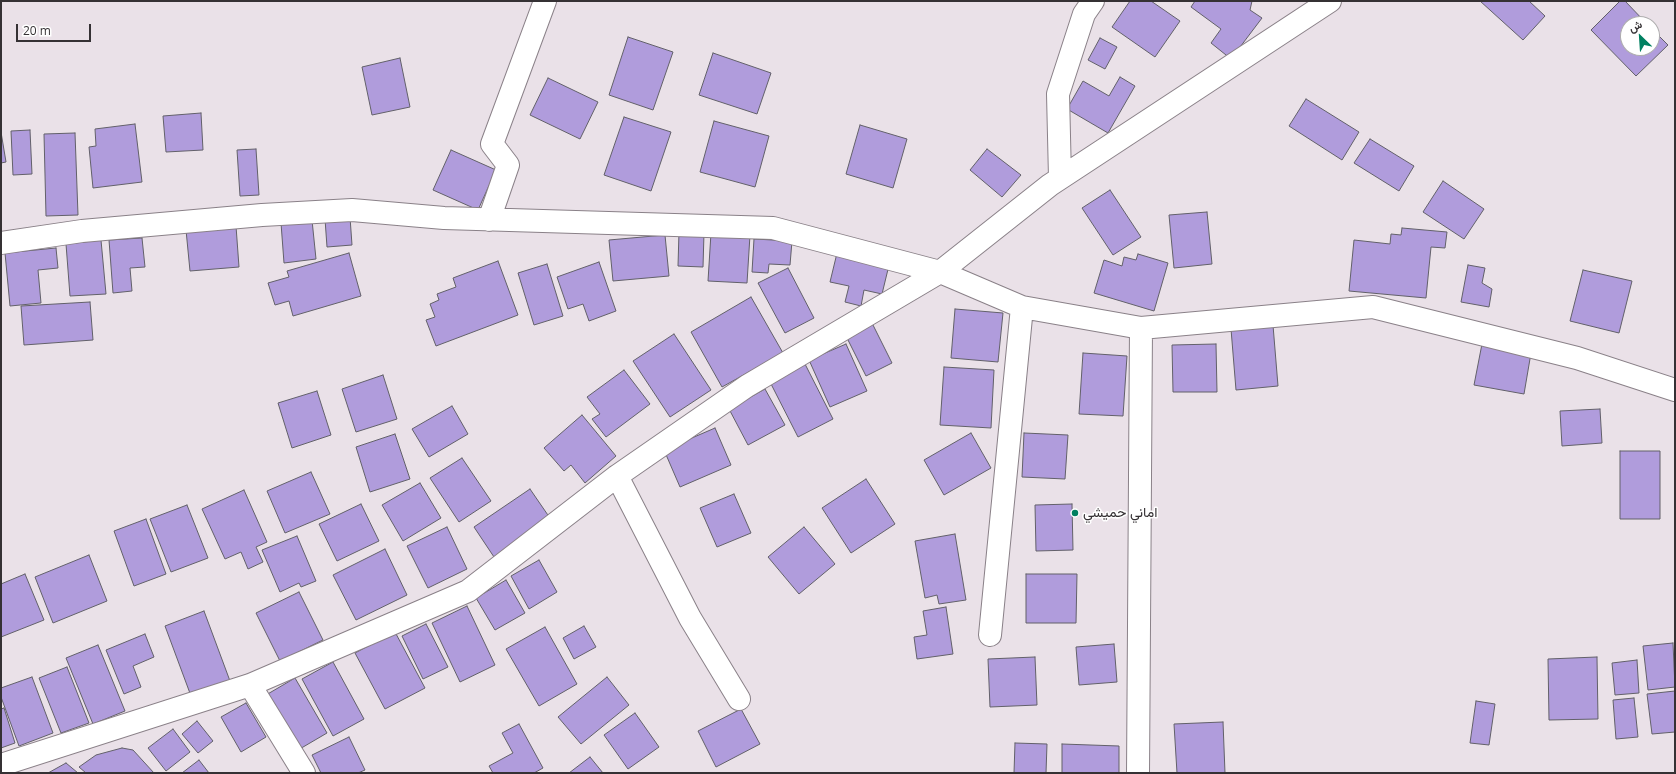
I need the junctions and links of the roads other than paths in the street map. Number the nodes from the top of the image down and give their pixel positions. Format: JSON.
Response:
{"nodes":[{"id":1,"x":545,"y":1,"type":"edge"},
{"id":2,"x":1093,"y":1,"type":"edge"},
{"id":3,"x":1330,"y":1,"type":"edge"},
{"id":4,"x":1060,"y":178,"type":"junction"},
{"id":5,"x":489,"y":220,"type":"junction"},
{"id":6,"x":1,"y":243,"type":"edge"},
{"id":7,"x":940,"y":272,"type":"junction"},
{"id":8,"x":1022,"y":306,"type":"junction"},
{"id":9,"x":1141,"y":328,"type":"junction"},
{"id":10,"x":1675,"y":390,"type":"edge"},
{"id":11,"x":617,"y":476,"type":"junction"},
{"id":12,"x":990,"y":635,"type":"dead end"},
{"id":13,"x":250,"y":685,"type":"junction"},
{"id":14,"x":739,"y":699,"type":"dead end"},
{"id":15,"x":1,"y":765,"type":"edge"},
{"id":16,"x":1,"y":771,"type":"edge"},
{"id":17,"x":3,"y":773,"type":"edge"},
{"id":18,"x":304,"y":773,"type":"edge"},
{"id":19,"x":1138,"y":773,"type":"edge"}],
"edges":[{"from":1,"to":5,"type":"street"},
{"from":2,"to":4,"type":"street"},
{"from":3,"to":4,"type":"street"},
{"from":4,"to":7,"type":"street"},
{"from":5,"to":6,"type":"street"},
{"from":5,"to":7,"type":"street"},
{"from":7,"to":8,"type":"street"},
{"from":7,"to":11,"type":"street"},
{"from":8,"to":9,"type":"street"},
{"from":8,"to":12,"type":"street"},
{"from":9,"to":10,"type":"street"},
{"from":9,"to":19,"type":"street"},
{"from":11,"to":13,"type":"street"},
{"from":11,"to":14,"type":"street"},
{"from":13,"to":15,"type":"street"},
{"from":13,"to":18,"type":"street"},
{"from":16,"to":17,"type":"street"}]}
